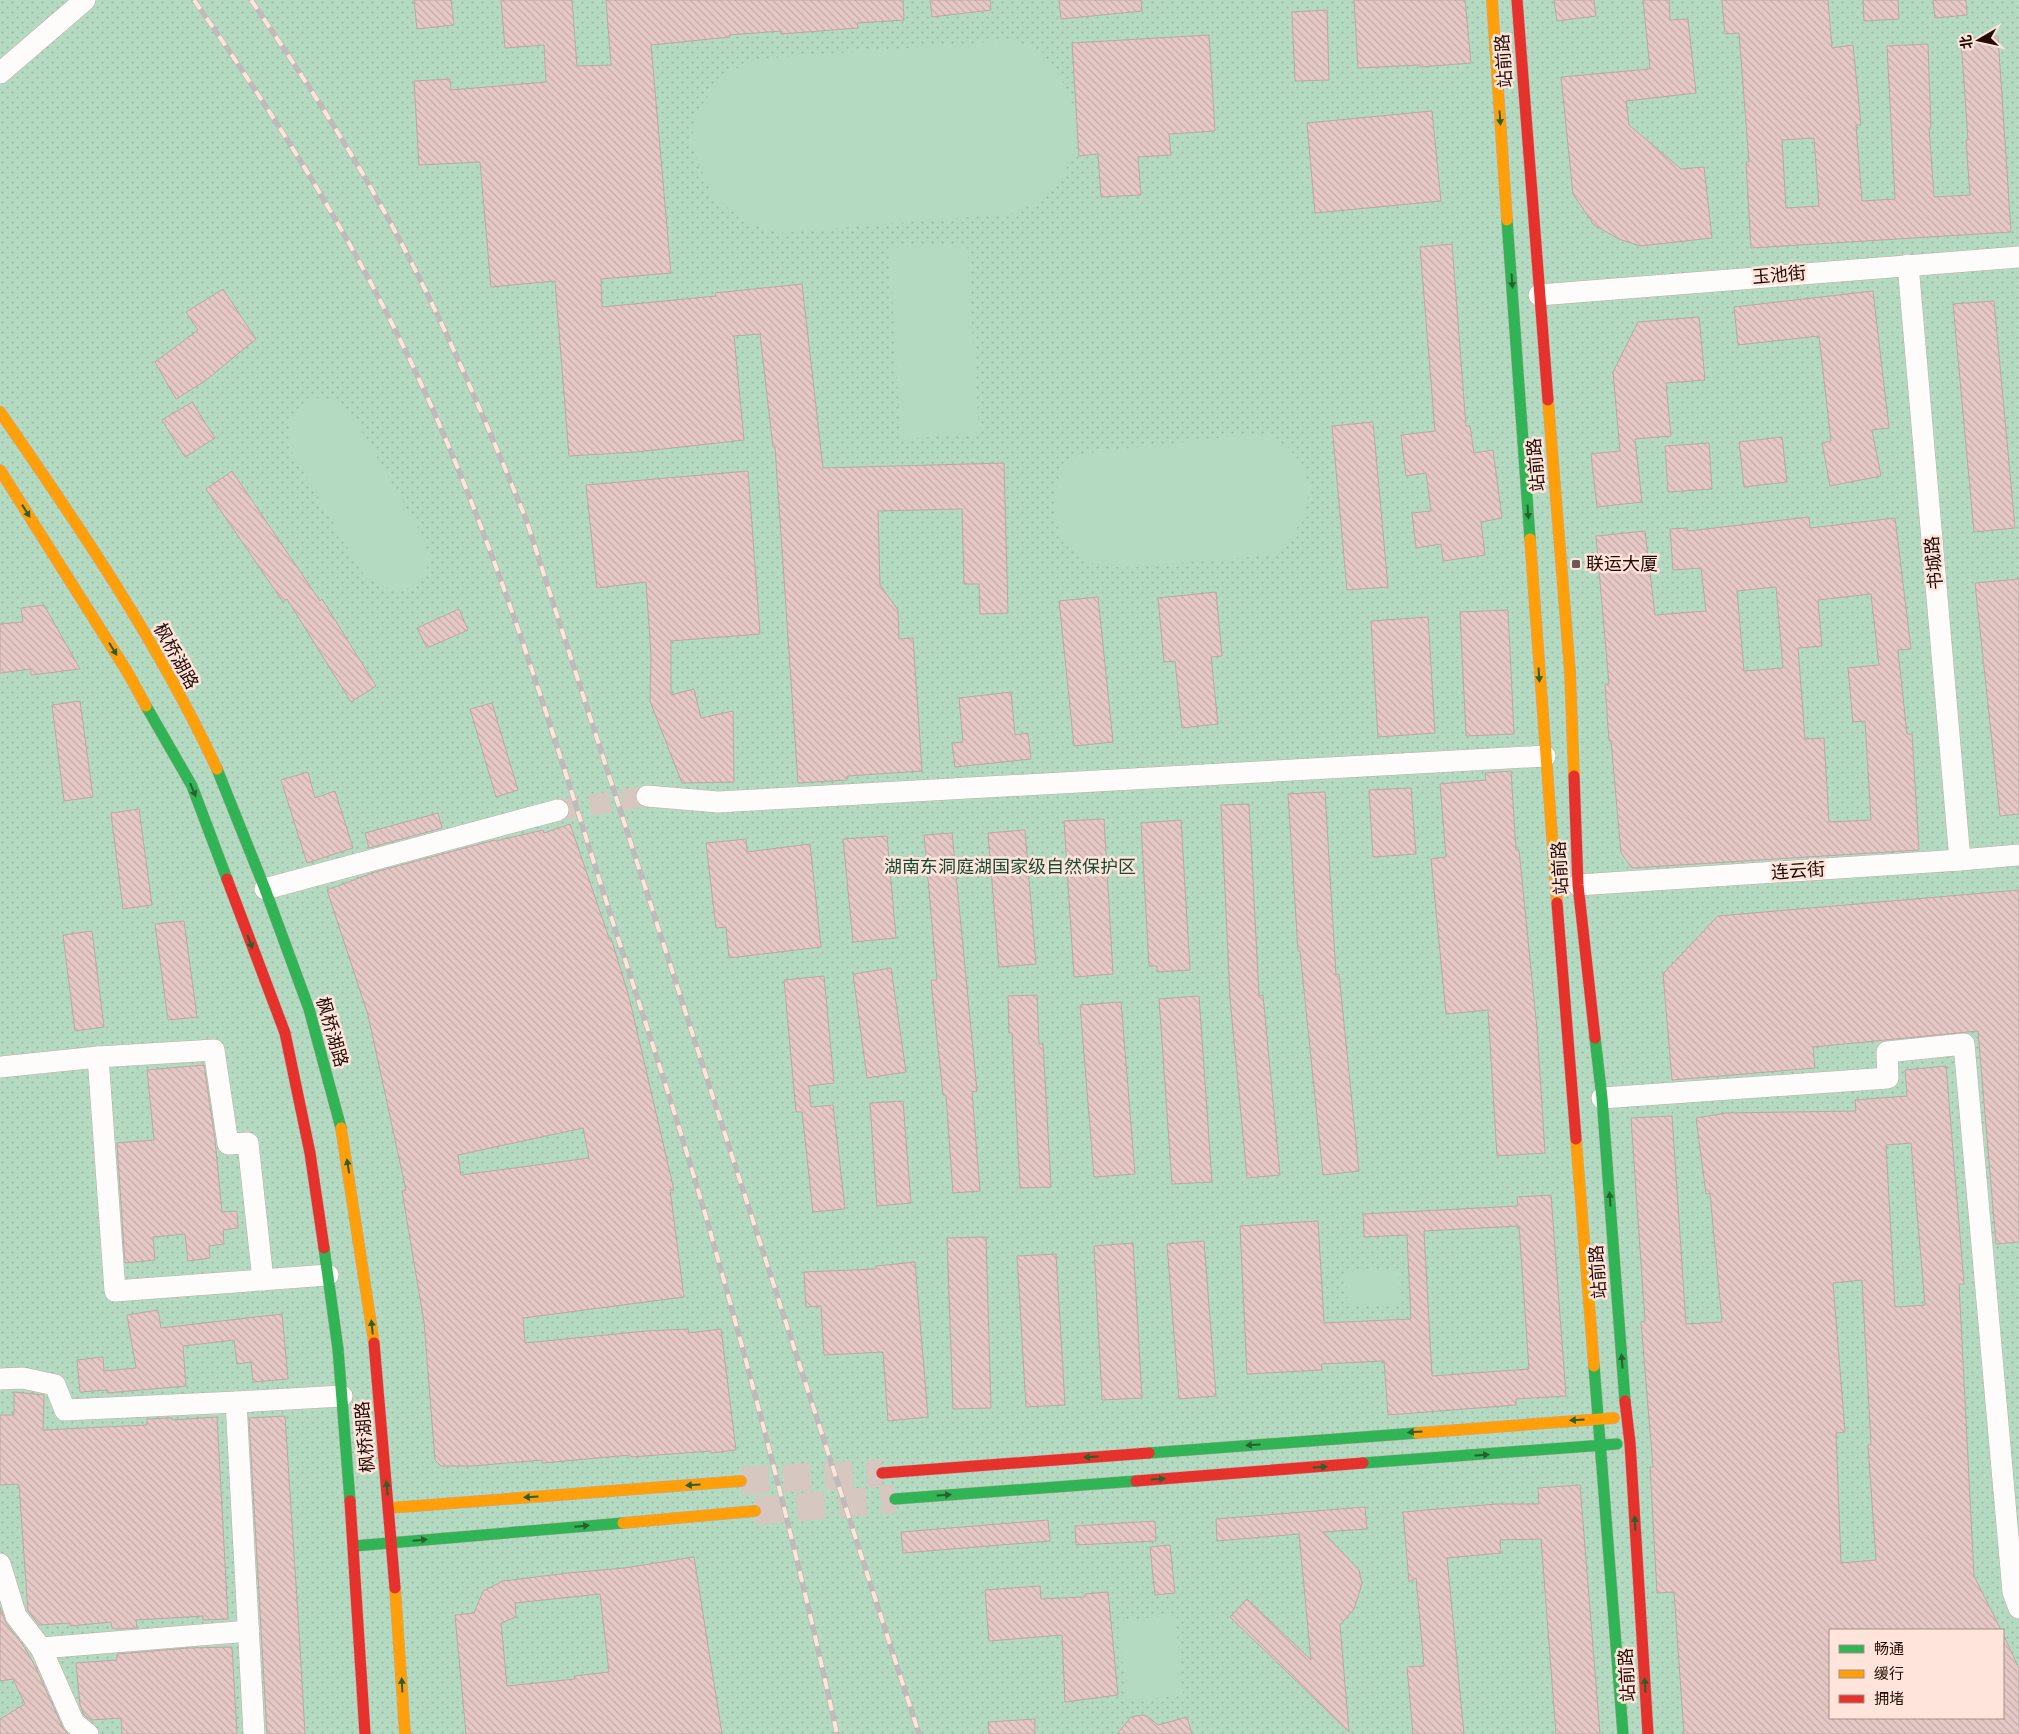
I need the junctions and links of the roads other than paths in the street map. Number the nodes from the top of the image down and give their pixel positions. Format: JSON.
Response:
{"nodes":[{"id":1,"x":85,"y":0,"type":"edge"},
{"id":2,"x":1492,"y":0,"type":"edge"},
{"id":3,"x":1518,"y":0,"type":"edge"},
{"id":4,"x":0,"y":73,"type":"edge"},
{"id":5,"x":2019,"y":257,"type":"edge"},
{"id":6,"x":1908,"y":265,"type":"junction"},
{"id":7,"x":1539,"y":295,"type":"junction"},
{"id":8,"x":0,"y":412,"type":"edge"},
{"id":9,"x":0,"y":470,"type":"edge"},
{"id":10,"x":1545,"y":756,"type":"junction"},
{"id":11,"x":647,"y":796,"type":"tunnel mouth"},
{"id":12,"x":558,"y":810,"type":"tunnel mouth"},
{"id":13,"x":2019,"y":855,"type":"edge"},
{"id":14,"x":1960,"y":860,"type":"junction"},
{"id":15,"x":1578,"y":885,"type":"junction"},
{"id":16,"x":265,"y":889,"type":"junction"},
{"id":17,"x":98,"y":1057,"type":"junction"},
{"id":18,"x":0,"y":1067,"type":"edge"},
{"id":19,"x":1602,"y":1098,"type":"junction"},
{"id":20,"x":328,"y":1276,"type":"junction"},
{"id":21,"x":263,"y":1280,"type":"junction"},
{"id":22,"x":0,"y":1379,"type":"edge"},
{"id":23,"x":342,"y":1396,"type":"junction"},
{"id":24,"x":236,"y":1402,"type":"junction"},
{"id":25,"x":1626,"y":1417,"type":"junction"},
{"id":26,"x":1598,"y":1419,"type":"junction"},
{"id":27,"x":1630,"y":1444,"type":"junction"},
{"id":28,"x":1600,"y":1446,"type":"junction"},
{"id":29,"x":882,"y":1473,"type":"tunnel mouth"},
{"id":30,"x":741,"y":1481,"type":"tunnel mouth"},
{"id":31,"x":895,"y":1499,"type":"tunnel mouth"},
{"id":32,"x":389,"y":1508,"type":"junction"},
{"id":33,"x":754,"y":1511,"type":"tunnel mouth"},
{"id":34,"x":392,"y":1543,"type":"junction"},
{"id":35,"x":354,"y":1546,"type":"junction"},
{"id":36,"x":0,"y":1564,"type":"edge"},
{"id":37,"x":2019,"y":1608,"type":"edge"},
{"id":38,"x":249,"y":1631,"type":"junction"},
{"id":39,"x":41,"y":1648,"type":"junction"},
{"id":40,"x":88,"y":1734,"type":"edge"},
{"id":41,"x":254,"y":1734,"type":"edge"},
{"id":42,"x":365,"y":1734,"type":"edge"},
{"id":43,"x":405,"y":1734,"type":"edge"},
{"id":44,"x":1623,"y":1734,"type":"edge"},
{"id":45,"x":1648,"y":1734,"type":"edge"}],
"edges":[{"from":1,"to":4,"type":"street"},
{"from":2,"to":10,"type":"main road","name":"站前路","one_way":true},
{"from":3,"to":7,"type":"main road","name":"站前路"},
{"from":5,"to":6,"type":"street","name":"玉池街"},
{"from":6,"to":7,"type":"street","name":"玉池街"},
{"from":6,"to":14,"type":"street","name":"书城路"},
{"from":7,"to":15,"type":"main road","name":"站前路"},
{"from":8,"to":16,"type":"main road","name":"枫桥湖路"},
{"from":9,"to":20,"type":"main road","name":"枫桥湖路","one_way":true},
{"from":10,"to":11,"type":"street"},
{"from":10,"to":26,"type":"main road","name":"站前路"},
{"from":12,"to":16,"type":"street"},
{"from":13,"to":14,"type":"street","name":"连云街"},
{"from":14,"to":15,"type":"street","name":"连云街"},
{"from":15,"to":19,"type":"main road","name":"站前路"},
{"from":32,"to":16,"type":"main road","name":"枫桥湖路","one_way":true},
{"from":17,"to":18,"type":"street"},
{"from":17,"to":21,"type":"street"},
{"from":17,"to":21,"type":"street"},
{"from":25,"to":19,"type":"main road","name":"站前路","one_way":true},
{"from":19,"to":37,"type":"street"},
{"from":20,"to":21,"type":"street"},
{"from":20,"to":23,"type":"main road","name":"枫桥湖路"},
{"from":22,"to":24,"type":"street"},
{"from":23,"to":24,"type":"street"},
{"from":23,"to":35,"type":"main road","name":"枫桥湖路"},
{"from":24,"to":38,"type":"street"},
{"from":25,"to":26,"type":"main road"},
{"from":25,"to":27,"type":"main road","name":"站前路"},
{"from":26,"to":28,"type":"main road","name":"站前路"},
{"from":26,"to":29,"type":"main road","one_way":true},
{"from":27,"to":28,"type":"main road"},
{"from":45,"to":27,"type":"main road","name":"站前路","one_way":true},
{"from":31,"to":28,"type":"main road","one_way":true},
{"from":28,"to":44,"type":"main road","name":"站前路"},
{"from":30,"to":32,"type":"main road","one_way":true},
{"from":32,"to":34,"type":"main road","name":"枫桥湖路"},
{"from":34,"to":33,"type":"main road","one_way":true},
{"from":34,"to":35,"type":"main road"},
{"from":43,"to":34,"type":"main road","name":"枫桥湖路","one_way":true},
{"from":35,"to":42,"type":"main road","name":"枫桥湖路"},
{"from":36,"to":39,"type":"street"},
{"from":38,"to":39,"type":"street"},
{"from":38,"to":41,"type":"street"},
{"from":39,"to":40,"type":"street"}]}
